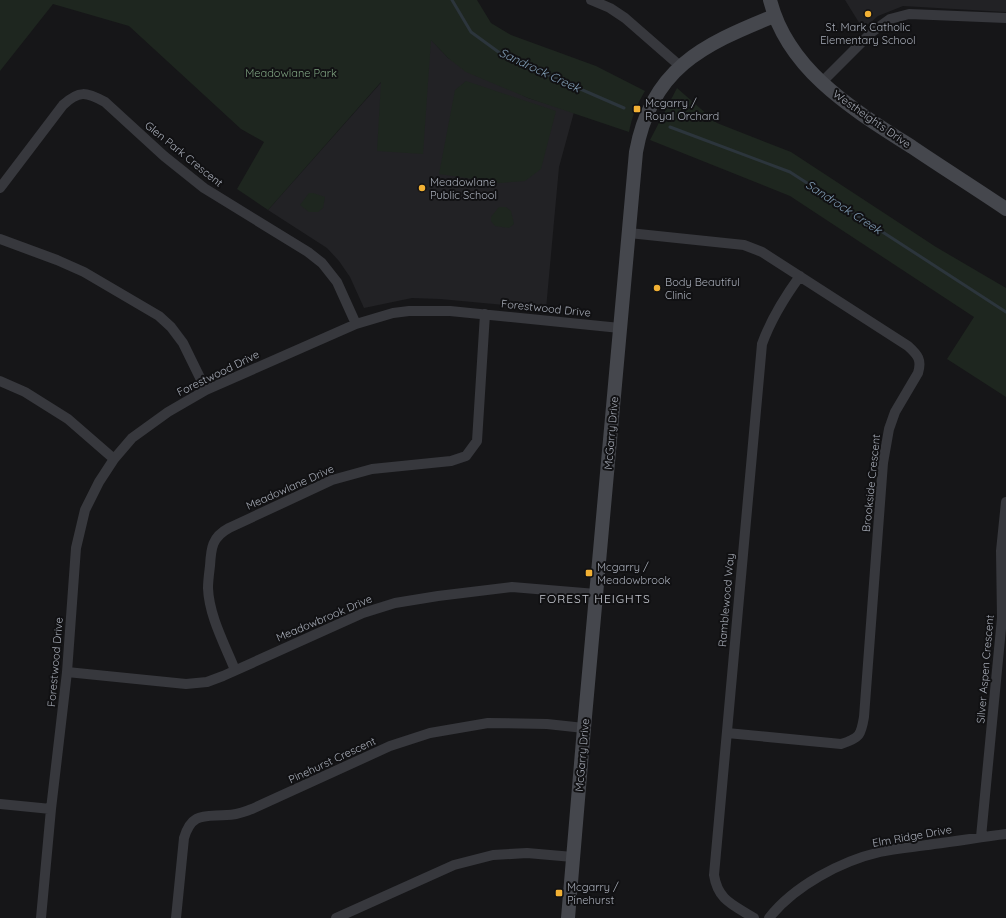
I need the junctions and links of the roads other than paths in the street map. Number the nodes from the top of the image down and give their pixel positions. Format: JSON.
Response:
{"nodes":[{"id":1,"x":591,"y":0,"type":"edge"},
{"id":2,"x":770,"y":0,"type":"edge"},
{"id":3,"x":774,"y":16,"type":"junction"},
{"id":4,"x":1006,"y":18,"type":"edge"},
{"id":5,"x":680,"y":66,"type":"junction"},
{"id":6,"x":821,"y":83,"type":"junction"},
{"id":7,"x":0,"y":188,"type":"edge"},
{"id":8,"x":1006,"y":209,"type":"edge"},
{"id":9,"x":629,"y":233,"type":"junction"},
{"id":10,"x":0,"y":239,"type":"edge"},
{"id":11,"x":800,"y":276,"type":"junction"},
{"id":12,"x":485,"y":314,"type":"junction"},
{"id":13,"x":356,"y":324,"type":"junction"},
{"id":14,"x":620,"y":328,"type":"junction"},
{"id":15,"x":0,"y":380,"type":"edge"},
{"id":16,"x":206,"y":390,"type":"junction"},
{"id":17,"x":114,"y":459,"type":"junction"},
{"id":18,"x":1006,"y":502,"type":"edge"},
{"id":19,"x":596,"y":594,"type":"junction"},
{"id":20,"x":235,"y":670,"type":"junction"},
{"id":21,"x":67,"y":672,"type":"junction"},
{"id":22,"x":584,"y":728,"type":"junction"},
{"id":23,"x":727,"y":733,"type":"junction"},
{"id":24,"x":0,"y":804,"type":"edge"},
{"id":25,"x":51,"y":808,"type":"junction"},
{"id":26,"x":1006,"y":834,"type":"edge"},
{"id":27,"x":981,"y":837,"type":"junction"},
{"id":28,"x":573,"y":857,"type":"junction"},
{"id":29,"x":41,"y":918,"type":"edge"},
{"id":30,"x":176,"y":918,"type":"edge"},
{"id":31,"x":336,"y":918,"type":"edge"},
{"id":32,"x":568,"y":918,"type":"edge"},
{"id":33,"x":754,"y":918,"type":"edge"},
{"id":34,"x":769,"y":918,"type":"edge"}],
"edges":[{"from":1,"to":5,"type":"street"},
{"from":2,"to":3,"type":"street","name":"Westheights Drive"},
{"from":3,"to":5,"type":"street","name":"McGarry Drive"},
{"from":3,"to":6,"type":"street","name":"Westheights Drive"},
{"from":4,"to":6,"type":"street"},
{"from":5,"to":9,"type":"street","name":"McGarry Drive"},
{"from":6,"to":8,"type":"street","name":"Westheights Drive"},
{"from":7,"to":13,"type":"street","name":"Glen Park Crescent"},
{"from":9,"to":11,"type":"street","name":"Brookside Crescent"},
{"from":9,"to":14,"type":"street","name":"McGarry Drive"},
{"from":10,"to":16,"type":"street"},
{"from":11,"to":23,"type":"street","name":"Ramblewood Way"},
{"from":11,"to":23,"type":"street","name":"Brookside Crescent"},
{"from":12,"to":13,"type":"street","name":"Forestwood Drive"},
{"from":12,"to":14,"type":"street","name":"Forestwood Drive"},
{"from":12,"to":20,"type":"street","name":"Meadowlane Drive"},
{"from":13,"to":16,"type":"street","name":"Forestwood Drive"},
{"from":14,"to":19,"type":"street","name":"McGarry Drive"},
{"from":15,"to":17,"type":"street"},
{"from":16,"to":17,"type":"street","name":"Forestwood Drive"},
{"from":17,"to":21,"type":"street","name":"Forestwood Drive"},
{"from":18,"to":27,"type":"street","name":"Silver Aspen Crescent"},
{"from":19,"to":20,"type":"street","name":"Meadowbrook Drive"},
{"from":19,"to":22,"type":"street","name":"McGarry Drive"},
{"from":20,"to":21,"type":"street","name":"Meadowbrook Drive"},
{"from":21,"to":25,"type":"street","name":"Forestwood Drive"},
{"from":22,"to":28,"type":"street","name":"McGarry Drive"},
{"from":22,"to":30,"type":"street","name":"Pinehurst Crescent"},
{"from":23,"to":33,"type":"street","name":"Ramblewood Way"},
{"from":24,"to":25,"type":"street"},
{"from":25,"to":29,"type":"street","name":"Forestwood Drive"},
{"from":26,"to":27,"type":"street","name":"Elm Ridge Drive"},
{"from":27,"to":34,"type":"street","name":"Elm Ridge Drive"},
{"from":28,"to":31,"type":"street"},
{"from":28,"to":32,"type":"street","name":"McGarry Drive"}]}
